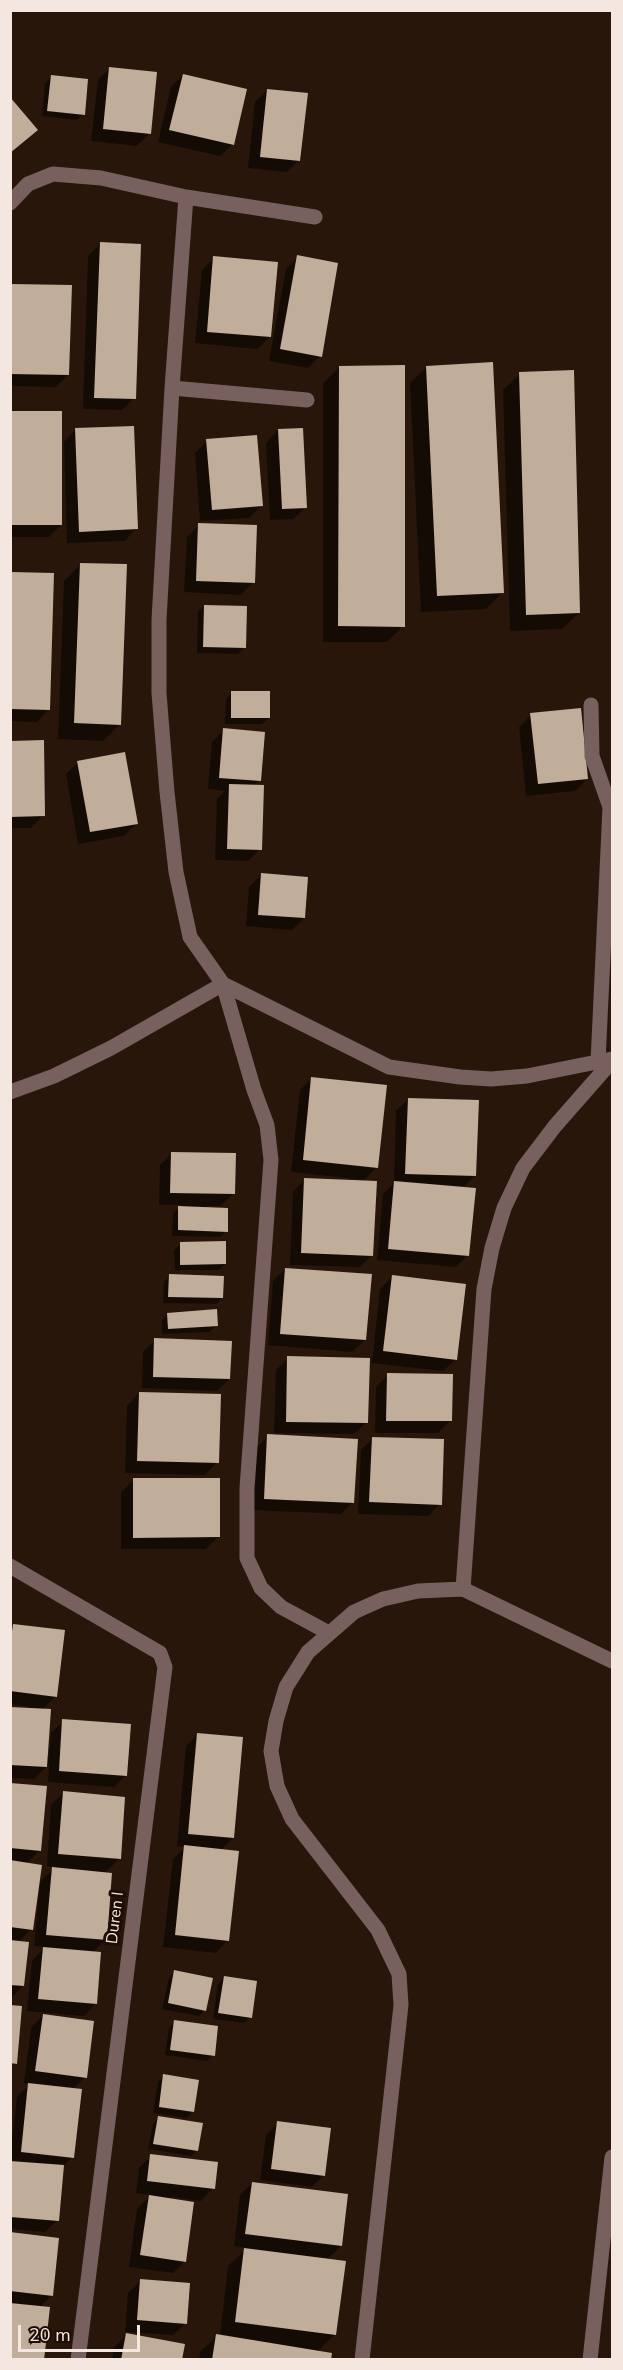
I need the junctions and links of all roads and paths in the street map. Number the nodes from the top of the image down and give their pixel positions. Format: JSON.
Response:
{"nodes":[{"id":1,"x":186,"y":197,"type":"junction"},
{"id":2,"x":10,"y":204,"type":"edge"},
{"id":3,"x":315,"y":217,"type":"dead end"},
{"id":4,"x":172,"y":388,"type":"junction"},
{"id":5,"x":307,"y":400,"type":"dead end"},
{"id":6,"x":591,"y":705,"type":"dead end"},
{"id":7,"x":223,"y":984,"type":"junction"},
{"id":8,"x":608,"y":1060,"type":"edge"},
{"id":9,"x":10,"y":1092,"type":"edge"},
{"id":10,"x":10,"y":1566,"type":"edge"},
{"id":11,"x":463,"y":1589,"type":"junction"},
{"id":12,"x":329,"y":1633,"type":"junction"},
{"id":13,"x":612,"y":1661,"type":"edge"},
{"id":14,"x":612,"y":2157,"type":"edge"},
{"id":15,"x":78,"y":2360,"type":"edge"},
{"id":16,"x":362,"y":2360,"type":"edge"},
{"id":17,"x":590,"y":2360,"type":"edge"}],
"edges":[{"from":1,"to":2,"type":"street"},
{"from":1,"to":3,"type":"street"},
{"from":1,"to":4,"type":"street"},
{"from":4,"to":5,"type":"street"},
{"from":4,"to":7,"type":"street"},
{"from":6,"to":8,"type":"street"},
{"from":7,"to":8,"type":"street"},
{"from":7,"to":9,"type":"street"},
{"from":7,"to":12,"type":"street"},
{"from":8,"to":11,"type":"street"},
{"from":10,"to":15,"type":"street","name":"Duren I"},
{"from":11,"to":12,"type":"street"},
{"from":11,"to":13,"type":"street"},
{"from":12,"to":16,"type":"street"},
{"from":14,"to":17,"type":"street"}]}
